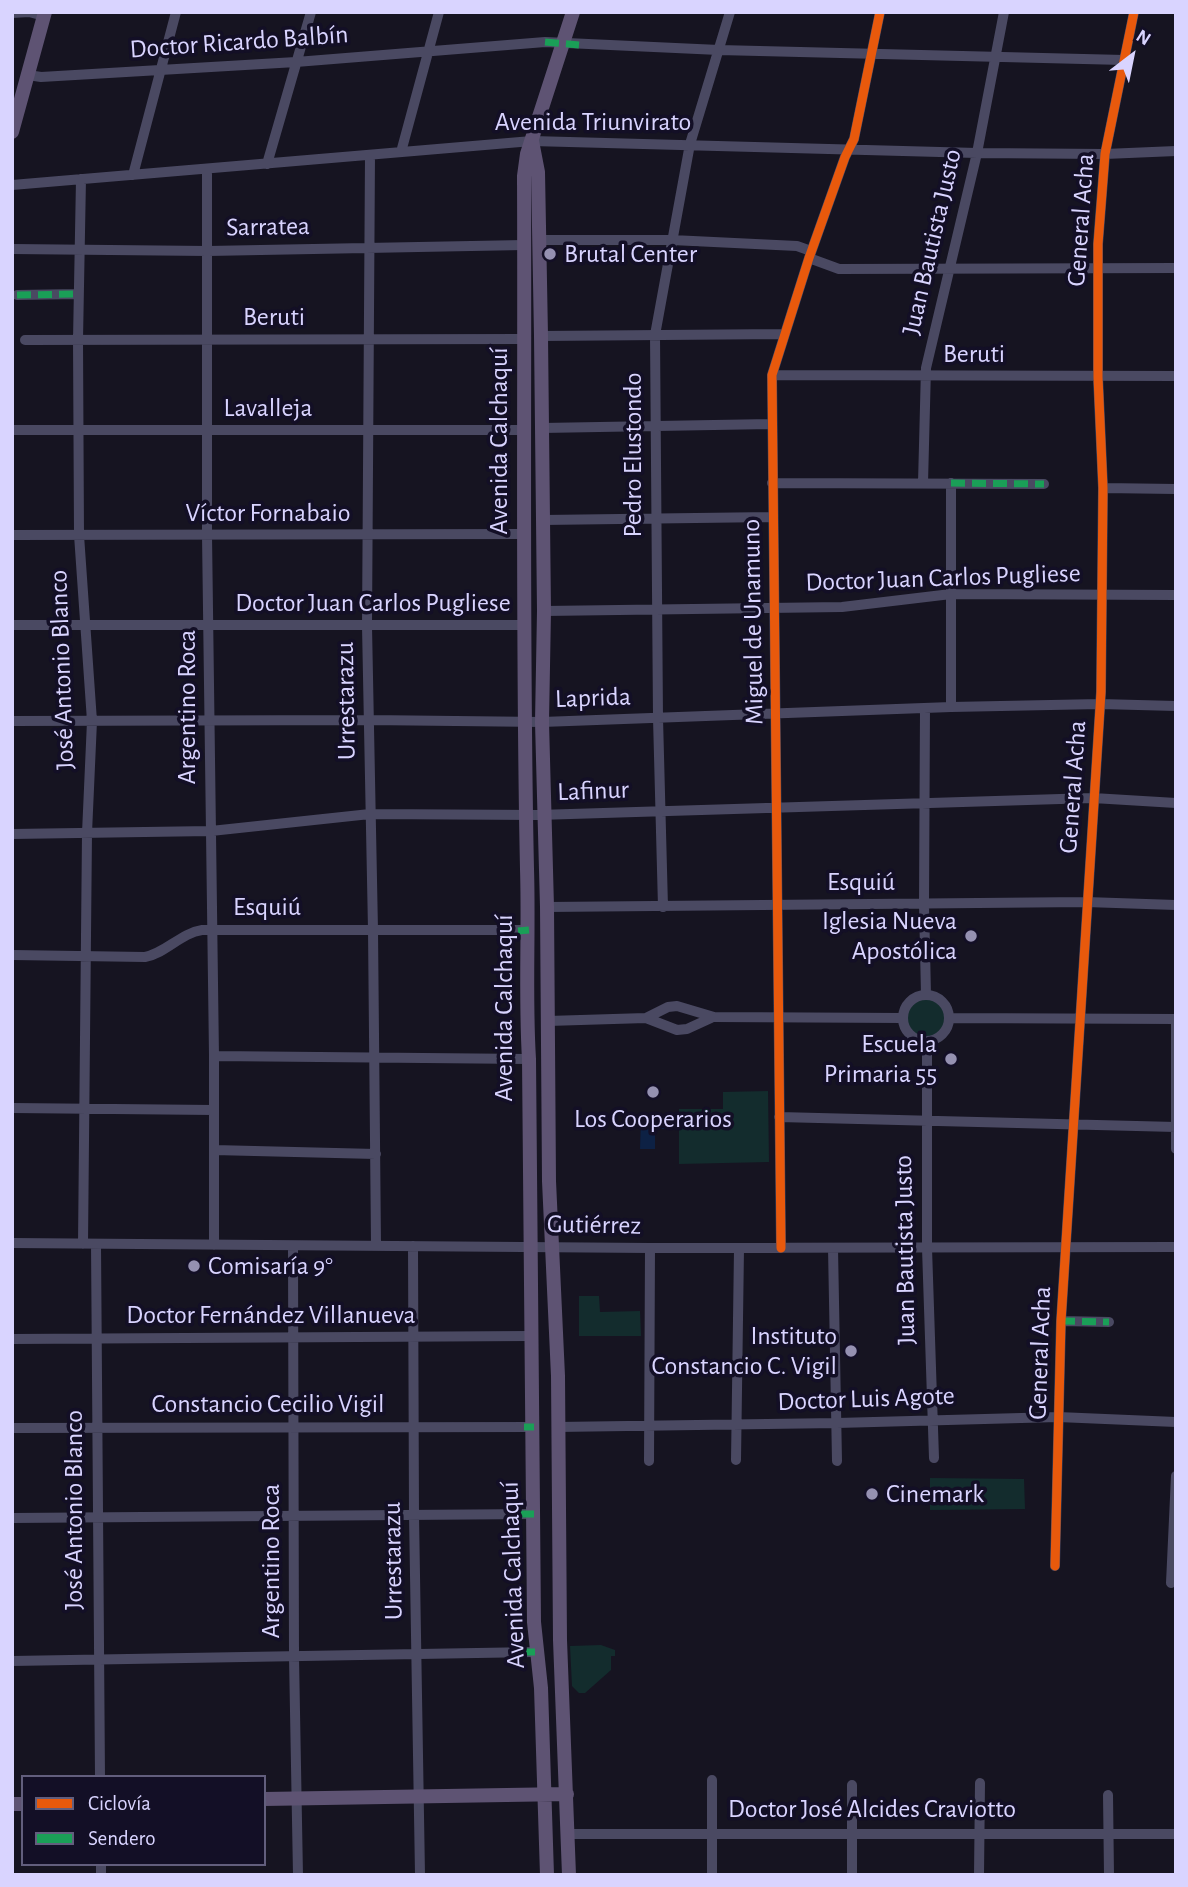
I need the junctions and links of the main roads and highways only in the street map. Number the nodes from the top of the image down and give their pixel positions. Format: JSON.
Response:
{"nodes":[{"id":1,"x":573,"y":12,"type":"edge"},
{"id":2,"x":45,"y":14,"type":"edge"},
{"id":3,"x":12,"y":132,"type":"edge"},
{"id":4,"x":532,"y":141,"type":"junction"},
{"id":5,"x":534,"y":1622,"type":"junction"},
{"id":6,"x":565,"y":1749,"type":"junction"},
{"id":7,"x":544,"y":1751,"type":"junction"},
{"id":8,"x":567,"y":1794,"type":"junction"},
{"id":9,"x":546,"y":1796,"type":"junction"},
{"id":10,"x":266,"y":1799,"type":"edge"},
{"id":11,"x":548,"y":1875,"type":"edge"},
{"id":12,"x":569,"y":1875,"type":"edge"}],
"edges":[{"from":1,"to":4,"type":"main road","name":"Avenida Calchaquí"},
{"from":2,"to":3,"type":"main road"},
{"from":4,"to":5,"type":"main road","name":"Avenida Calchaquí"},
{"from":4,"to":6,"type":"main road","name":"Avenida Calchaquí"},
{"from":5,"to":7,"type":"main road","name":"Avenida Calchaquí"},
{"from":5,"to":7,"type":"main road"},
{"from":6,"to":7,"type":"main road"},
{"from":6,"to":8,"type":"main road","name":"Avenida Calchaquí"},
{"from":7,"to":9,"type":"main road","name":"Avenida Calchaquí"},
{"from":8,"to":9,"type":"main road"},
{"from":8,"to":12,"type":"main road","name":"Avenida Calchaquí"},
{"from":9,"to":10,"type":"main road"},
{"from":9,"to":11,"type":"main road","name":"Avenida Calchaquí"}]}
